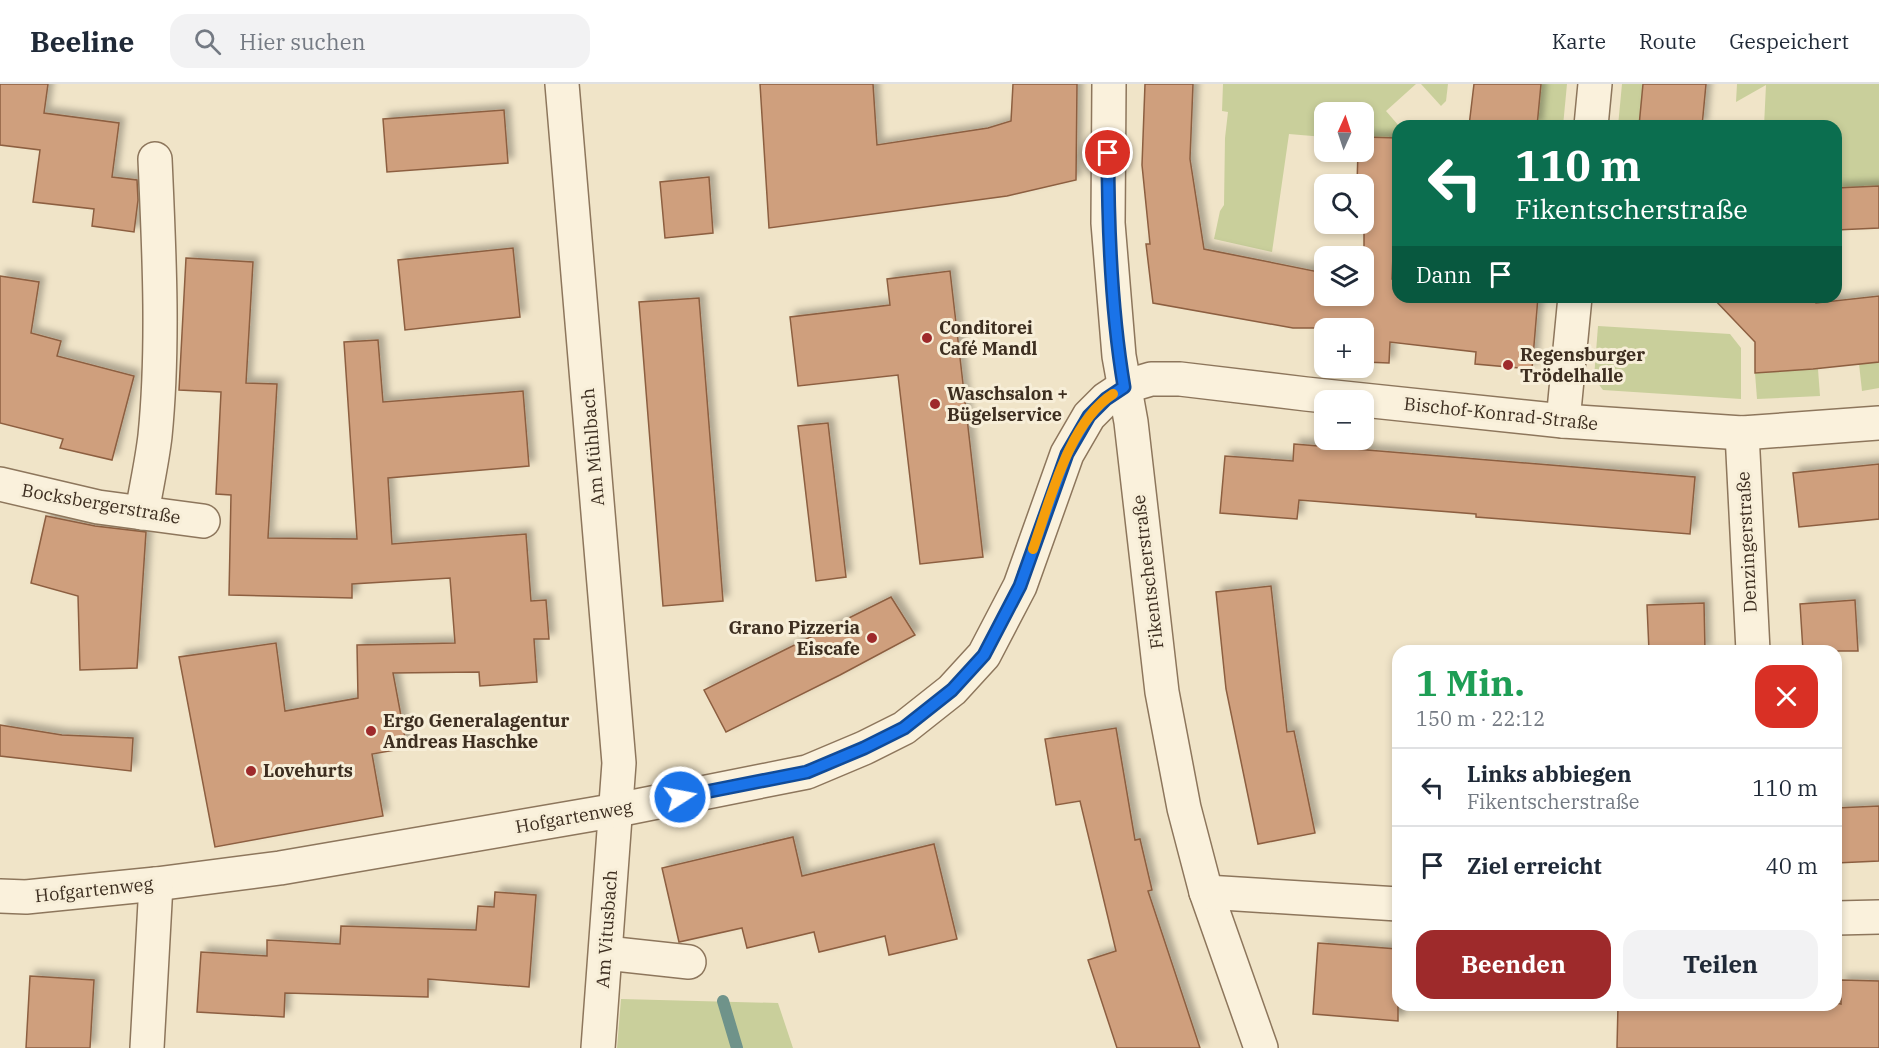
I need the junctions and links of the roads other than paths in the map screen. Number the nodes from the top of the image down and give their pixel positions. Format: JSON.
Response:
{"nodes":[{"id":1,"x":562,"y":84,"type":"edge"},
{"id":2,"x":1109,"y":84,"type":"edge"},
{"id":3,"x":1596,"y":84,"type":"edge"},
{"id":4,"x":1592,"y":120,"type":"edge"},
{"id":5,"x":155,"y":159,"type":"dead end"},
{"id":6,"x":1574,"y":303,"type":"edge"},
{"id":7,"x":1124,"y":387,"type":"junction"},
{"id":8,"x":1563,"y":421,"type":"junction"},
{"id":9,"x":1879,"y":423,"type":"edge"},
{"id":10,"x":1742,"y":433,"type":"junction"},
{"id":11,"x":0,"y":484,"type":"edge"},
{"id":12,"x":142,"y":513,"type":"junction"},
{"id":13,"x":203,"y":521,"type":"dead end"},
{"id":14,"x":1753,"y":645,"type":"edge"},
{"id":15,"x":616,"y":810,"type":"junction"},
{"id":16,"x":156,"y":884,"type":"junction"},
{"id":17,"x":1206,"y":892,"type":"junction"},
{"id":18,"x":0,"y":896,"type":"edge"},
{"id":19,"x":1392,"y":904,"type":"edge"},
{"id":20,"x":1879,"y":916,"type":"edge"},
{"id":21,"x":1842,"y":918,"type":"edge"},
{"id":22,"x":606,"y":953,"type":"junction"},
{"id":23,"x":689,"y":962,"type":"dead end"},
{"id":24,"x":147,"y":1048,"type":"edge"},
{"id":25,"x":598,"y":1048,"type":"edge"},
{"id":26,"x":1261,"y":1048,"type":"edge"}],
"edges":[{"from":1,"to":15,"type":"street","name":"Am Mühlbach"},
{"from":2,"to":7,"type":"street","name":"Fikentscherstraße"},
{"from":3,"to":4,"type":"street"},
{"from":5,"to":12,"type":"street"},
{"from":6,"to":8,"type":"street"},
{"from":7,"to":8,"type":"street","name":"Bischof-Konrad-Straße"},
{"from":7,"to":15,"type":"street","name":"Hofgartenweg"},
{"from":7,"to":17,"type":"street","name":"Fikentscherstraße"},
{"from":8,"to":10,"type":"street","name":"Bischof-Konrad-Straße"},
{"from":9,"to":10,"type":"street","name":"Bischof-Konrad-Straße"},
{"from":10,"to":14,"type":"street","name":"Denzingerstraße"},
{"from":11,"to":12,"type":"street","name":"Bocksbergerstraße"},
{"from":12,"to":13,"type":"street","name":"Bocksbergerstraße"},
{"from":15,"to":16,"type":"street","name":"Hofgartenweg"},
{"from":15,"to":22,"type":"street","name":"Am Vitusbach"},
{"from":16,"to":18,"type":"street","name":"Hofgartenweg"},
{"from":16,"to":24,"type":"street"},
{"from":17,"to":19,"type":"street"},
{"from":17,"to":26,"type":"street","name":"Fikentscherstraße"},
{"from":20,"to":21,"type":"street"},
{"from":22,"to":23,"type":"street"},
{"from":22,"to":25,"type":"street","name":"Am Vitusbach"}]}
